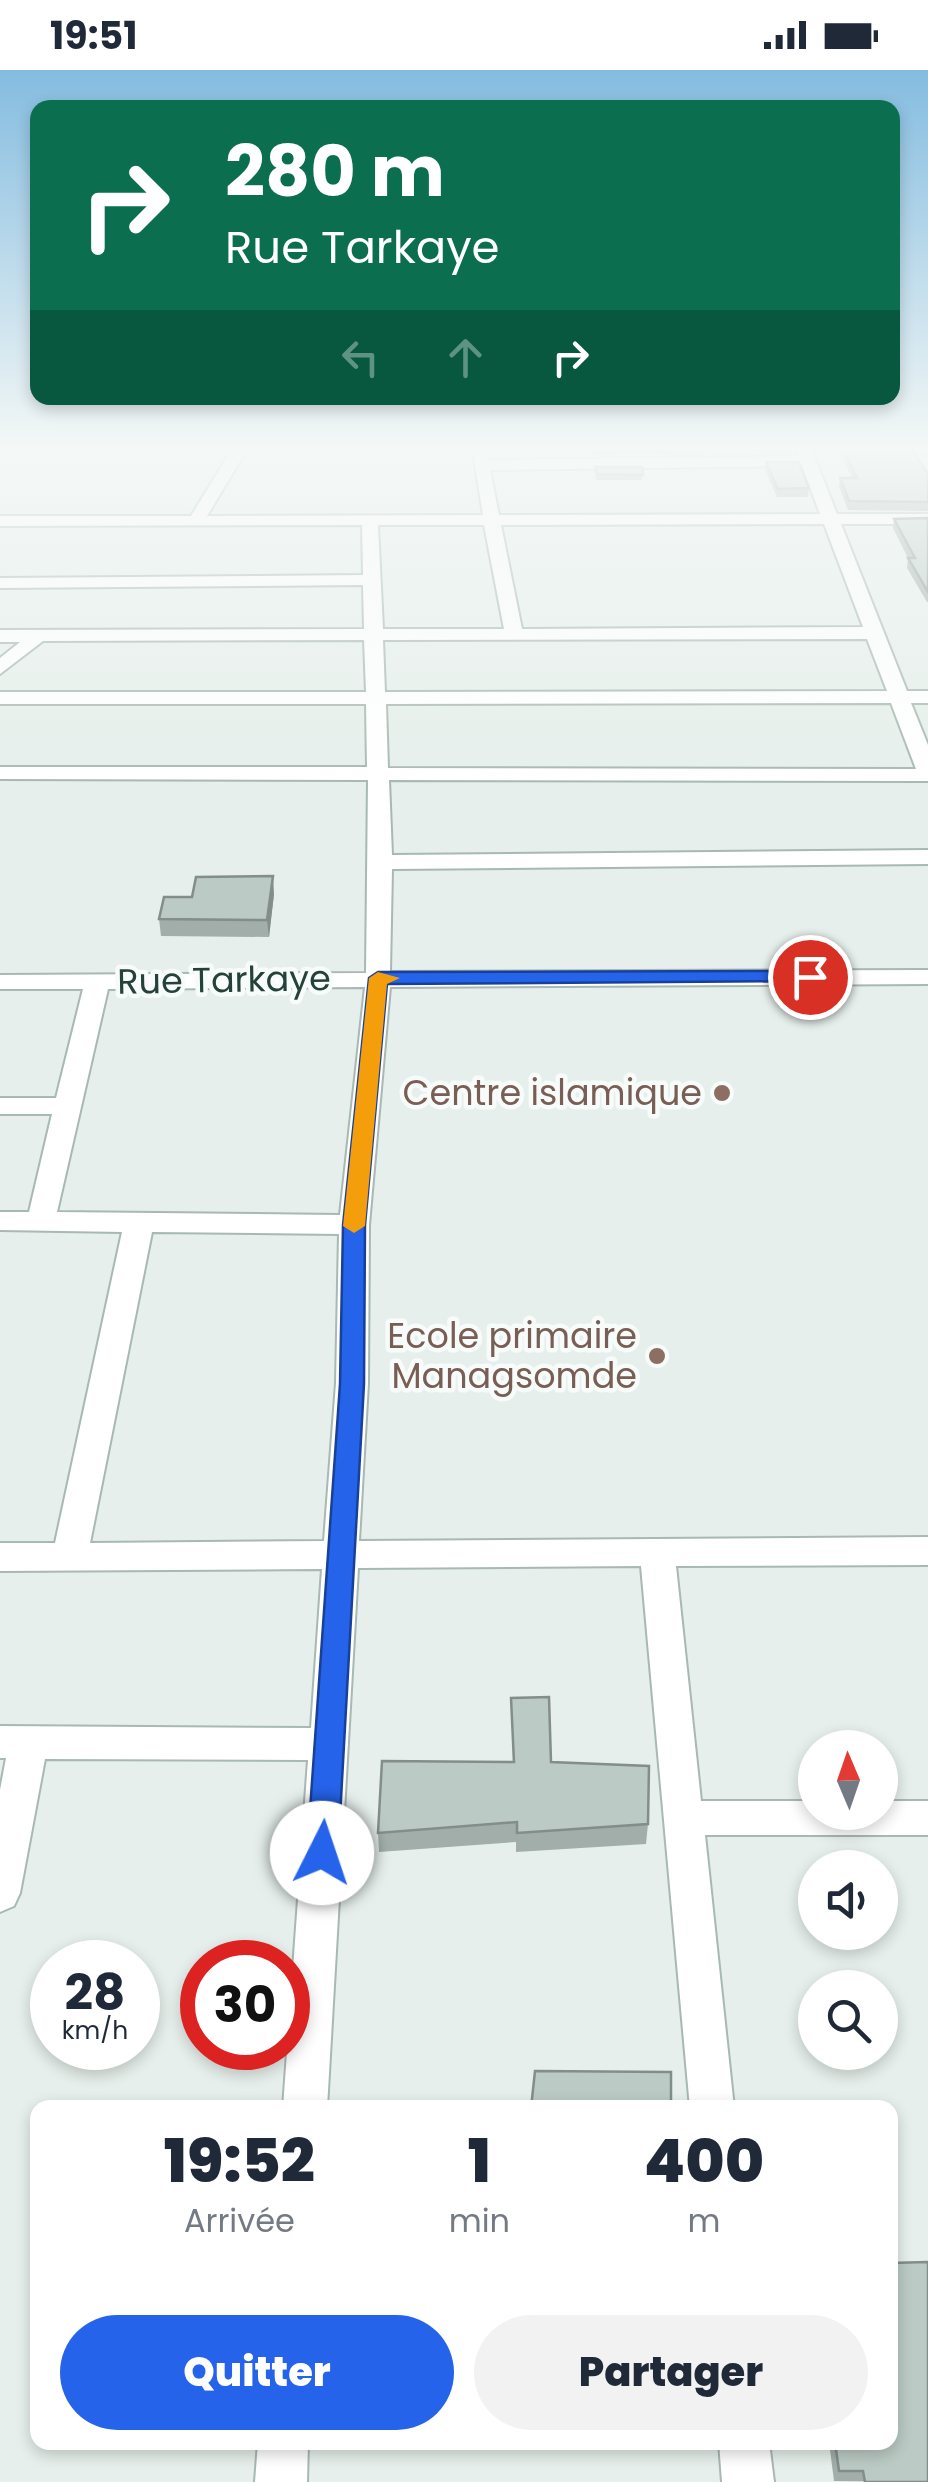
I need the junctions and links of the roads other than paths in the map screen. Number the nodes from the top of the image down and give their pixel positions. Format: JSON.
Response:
{"nodes":[{"id":1,"x":371,"y":559,"type":"edge"},
{"id":2,"x":497,"y":559,"type":"edge"},
{"id":3,"x":846,"y":559,"type":"edge"},
{"id":4,"x":372,"y":580,"type":"junction"},
{"id":5,"x":0,"y":584,"type":"edge"},
{"id":6,"x":873,"y":633,"type":"junction"},
{"id":7,"x":373,"y":635,"type":"junction"},
{"id":8,"x":514,"y":635,"type":"junction"},
{"id":9,"x":0,"y":636,"type":"edge"},
{"id":10,"x":38,"y":636,"type":"junction"},
{"id":11,"x":0,"y":668,"type":"edge"},
{"id":12,"x":898,"y":697,"type":"junction"},
{"id":13,"x":928,"y":697,"type":"edge"},
{"id":14,"x":0,"y":698,"type":"edge"},
{"id":15,"x":375,"y":698,"type":"junction"},
{"id":16,"x":0,"y":773,"type":"edge"},
{"id":17,"x":378,"y":774,"type":"junction"},
{"id":18,"x":928,"y":774,"type":"edge"},
{"id":19,"x":928,"y":857,"type":"edge"},
{"id":20,"x":381,"y":862,"type":"junction"},
{"id":21,"x":928,"y":976,"type":"edge"},
{"id":22,"x":378,"y":978,"type":"junction"},
{"id":23,"x":0,"y":982,"type":"edge"},
{"id":24,"x":97,"y":982,"type":"junction"},
{"id":25,"x":0,"y":1106,"type":"edge"},
{"id":26,"x":68,"y":1106,"type":"junction"},
{"id":27,"x":41,"y":1220,"type":"junction"},
{"id":28,"x":0,"y":1221,"type":"edge"},
{"id":29,"x":138,"y":1222,"type":"junction"},
{"id":30,"x":354,"y":1225,"type":"junction"},
{"id":31,"x":928,"y":1550,"type":"edge"},
{"id":32,"x":657,"y":1552,"type":"junction"},
{"id":33,"x":342,"y":1554,"type":"junction"},
{"id":34,"x":70,"y":1556,"type":"junction"},
{"id":35,"x":0,"y":1557,"type":"edge"},
{"id":36,"x":15,"y":1741,"type":"edge"},
{"id":37,"x":330,"y":1744,"type":"junction"},
{"id":38,"x":684,"y":1818,"type":"junction"},
{"id":39,"x":928,"y":1818,"type":"edge"},
{"id":40,"x":0,"y":1893,"type":"edge"},
{"id":41,"x":306,"y":2100,"type":"edge"},
{"id":42,"x":711,"y":2100,"type":"edge"},
{"id":43,"x":283,"y":2450,"type":"edge"},
{"id":44,"x":745,"y":2450,"type":"edge"},
{"id":45,"x":281,"y":2482,"type":"edge"},
{"id":46,"x":748,"y":2482,"type":"edge"}],
"edges":[{"from":1,"to":4,"type":"street"},
{"from":2,"to":8,"type":"street"},
{"from":3,"to":6,"type":"street"},
{"from":4,"to":5,"type":"street"},
{"from":4,"to":7,"type":"street"},
{"from":6,"to":8,"type":"street"},
{"from":6,"to":12,"type":"street"},
{"from":7,"to":8,"type":"street"},
{"from":7,"to":10,"type":"street"},
{"from":7,"to":15,"type":"street"},
{"from":9,"to":10,"type":"street"},
{"from":10,"to":11,"type":"street"},
{"from":12,"to":13,"type":"street"},
{"from":12,"to":15,"type":"street"},
{"from":12,"to":18,"type":"street"},
{"from":14,"to":15,"type":"street"},
{"from":15,"to":17,"type":"street"},
{"from":16,"to":17,"type":"street"},
{"from":17,"to":18,"type":"street"},
{"from":17,"to":20,"type":"street"},
{"from":19,"to":20,"type":"street"},
{"from":20,"to":22,"type":"street"},
{"from":21,"to":22,"type":"street","name":"Rue Tarkaye"},
{"from":22,"to":24,"type":"street","name":"Rue Tarkaye"},
{"from":22,"to":30,"type":"street"},
{"from":23,"to":24,"type":"street","name":"Rue Tarkaye"},
{"from":24,"to":26,"type":"street"},
{"from":25,"to":26,"type":"street"},
{"from":26,"to":27,"type":"street"},
{"from":27,"to":28,"type":"street"},
{"from":27,"to":29,"type":"street"},
{"from":29,"to":30,"type":"street"},
{"from":29,"to":34,"type":"street"},
{"from":30,"to":33,"type":"street"},
{"from":31,"to":32,"type":"street"},
{"from":32,"to":33,"type":"street"},
{"from":32,"to":38,"type":"street"},
{"from":33,"to":34,"type":"street"},
{"from":33,"to":37,"type":"street"},
{"from":34,"to":35,"type":"street"},
{"from":36,"to":37,"type":"street"},
{"from":36,"to":40,"type":"street"},
{"from":37,"to":41,"type":"street"},
{"from":38,"to":39,"type":"street"},
{"from":38,"to":42,"type":"street"},
{"from":43,"to":45,"type":"street"},
{"from":44,"to":46,"type":"street"}]}
